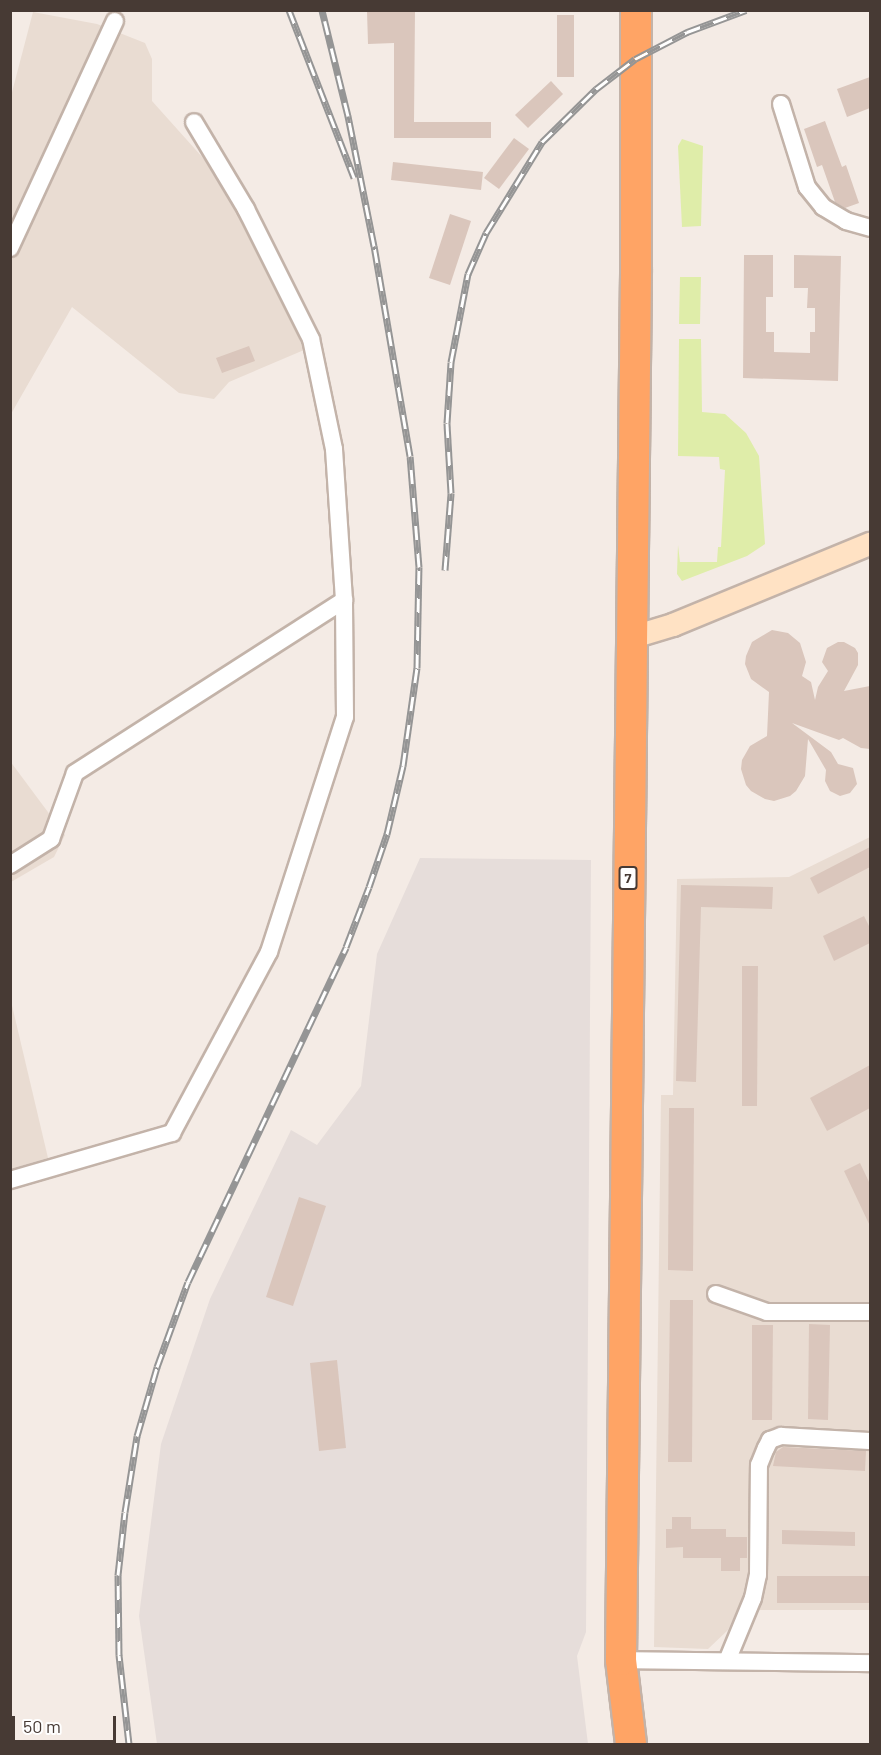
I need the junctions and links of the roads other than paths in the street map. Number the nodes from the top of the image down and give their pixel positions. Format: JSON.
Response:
{"nodes":[{"id":1,"x":636,"y":10,"type":"edge"},
{"id":2,"x":115,"y":21,"type":"dead end"},
{"id":3,"x":781,"y":104,"type":"dead end"},
{"id":4,"x":194,"y":122,"type":"dead end"},
{"id":5,"x":870,"y":228,"type":"edge"},
{"id":6,"x":10,"y":248,"type":"edge"},
{"id":7,"x":870,"y":544,"type":"edge"},
{"id":8,"x":344,"y":600,"type":"junction"},
{"id":9,"x":630,"y":638,"type":"junction"},
{"id":10,"x":10,"y":865,"type":"edge"},
{"id":11,"x":10,"y":1180,"type":"edge"},
{"id":12,"x":716,"y":1294,"type":"dead end"},
{"id":13,"x":870,"y":1312,"type":"edge"},
{"id":14,"x":870,"y":1441,"type":"edge"},
{"id":15,"x":621,"y":1660,"type":"junction"},
{"id":16,"x":727,"y":1661,"type":"junction"},
{"id":17,"x":870,"y":1663,"type":"edge"},
{"id":18,"x":631,"y":1744,"type":"edge"}],
"edges":[{"from":1,"to":9,"type":"highway","number":"7"},
{"from":2,"to":6,"type":"street"},
{"from":3,"to":5,"type":"street"},
{"from":4,"to":8,"type":"street"},
{"from":7,"to":9,"type":"street"},
{"from":8,"to":10,"type":"street"},
{"from":8,"to":11,"type":"street"},
{"from":9,"to":15,"type":"highway","number":"7"},
{"from":12,"to":13,"type":"street"},
{"from":14,"to":16,"type":"street"},
{"from":15,"to":16,"type":"street"},
{"from":15,"to":18,"type":"highway","number":"7"},
{"from":16,"to":17,"type":"street"}]}
